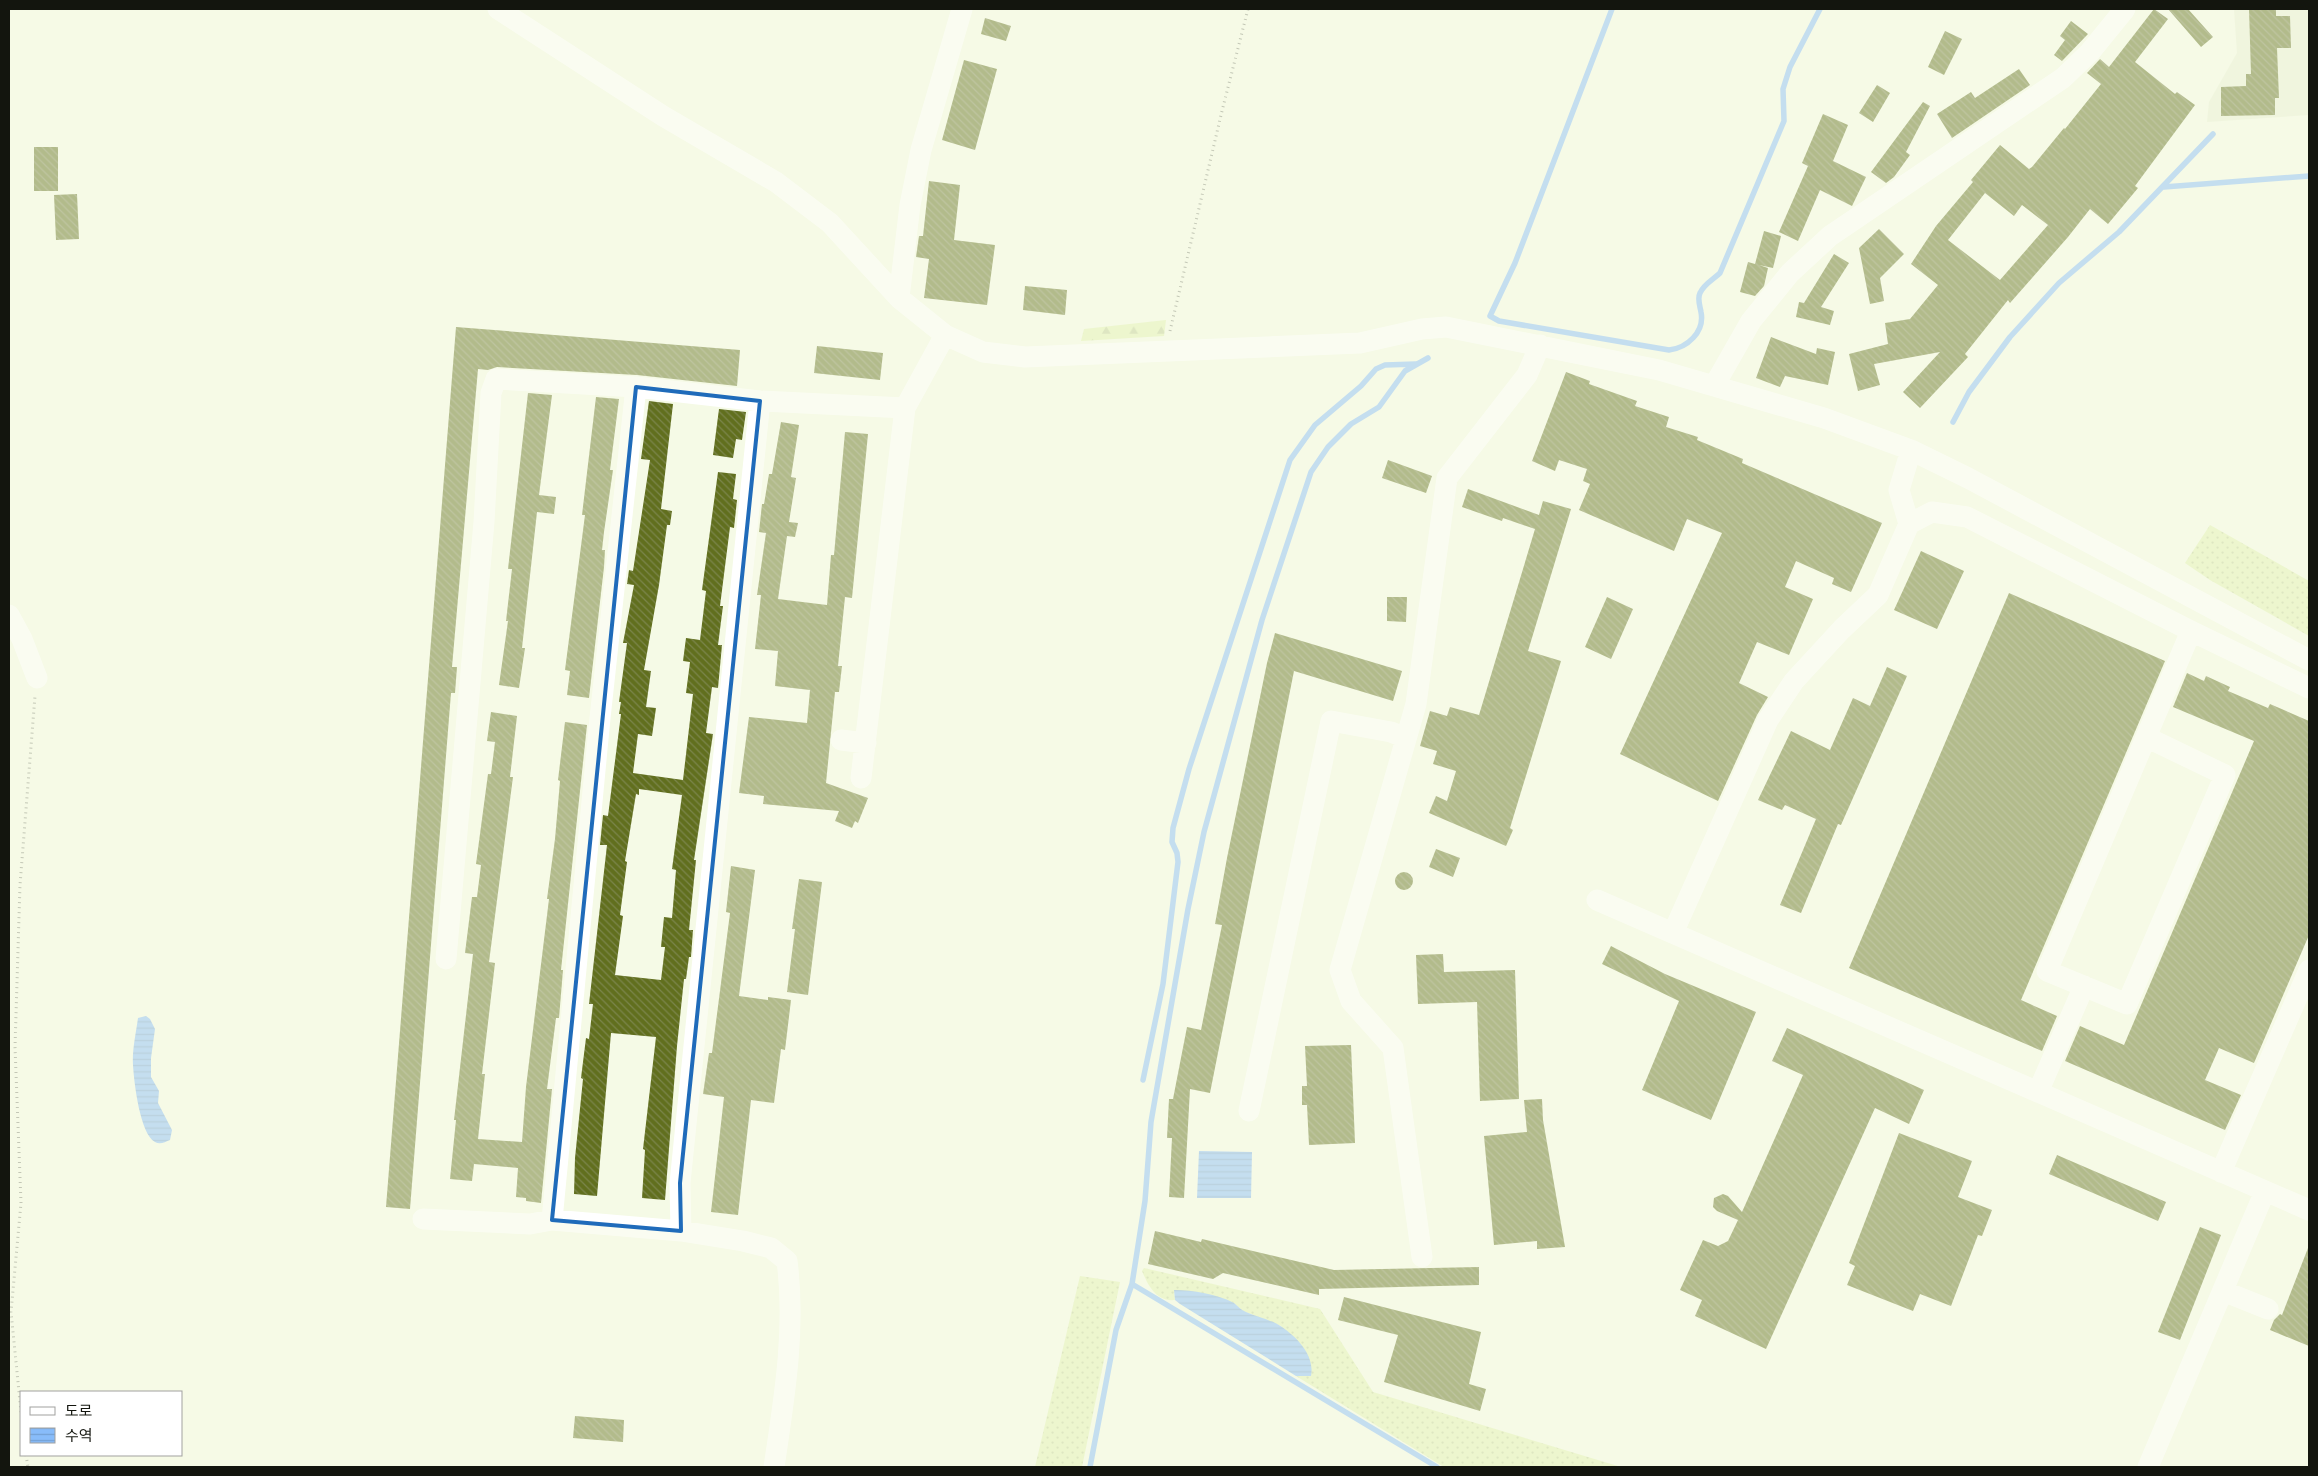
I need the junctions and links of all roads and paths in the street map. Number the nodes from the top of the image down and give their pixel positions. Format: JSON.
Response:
{"nodes":[{"id":1,"x":498,"y":9,"type":"edge"},
{"id":2,"x":962,"y":9,"type":"edge"},
{"id":3,"x":1248,"y":9,"type":"edge"},
{"id":4,"x":2125,"y":9,"type":"edge"},
{"id":5,"x":899,"y":298,"type":"junction"},
{"id":6,"x":945,"y":335,"type":"junction"},
{"id":7,"x":1540,"y":345,"type":"junction"},
{"id":8,"x":1168,"y":352,"type":"junction"},
{"id":9,"x":1714,"y":386,"type":"junction"},
{"id":10,"x":636,"y":387,"type":"junction"},
{"id":11,"x":760,"y":400,"type":"junction"},
{"id":12,"x":905,"y":408,"type":"junction"},
{"id":13,"x":1910,"y":450,"type":"junction"},
{"id":14,"x":1909,"y":524,"type":"junction"},
{"id":15,"x":9,"y":614,"type":"edge"},
{"id":16,"x":2191,"y":631,"type":"junction"},
{"id":17,"x":2309,"y":660,"type":"edge"},
{"id":18,"x":37,"y":678,"type":"joint"},
{"id":19,"x":2309,"y":688,"type":"edge"},
{"id":20,"x":2146,"y":737,"type":"junction"},
{"id":21,"x":1406,"y":738,"type":"junction"},
{"id":22,"x":841,"y":740,"type":"dead end"},
{"id":23,"x":866,"y":743,"type":"junction"},
{"id":24,"x":861,"y":778,"type":"dead end"},
{"id":25,"x":1597,"y":900,"type":"dead end"},
{"id":26,"x":1673,"y":933,"type":"junction"},
{"id":27,"x":446,"y":959,"type":"dead end"},
{"id":28,"x":2309,"y":970,"type":"edge"},
{"id":29,"x":2084,"y":986,"type":"junction"},
{"id":30,"x":2038,"y":1092,"type":"junction"},
{"id":31,"x":1249,"y":1111,"type":"dead end"},
{"id":32,"x":2221,"y":1172,"type":"junction"},
{"id":33,"x":2265,"y":1191,"type":"junction"},
{"id":34,"x":2309,"y":1210,"type":"edge"},
{"id":35,"x":423,"y":1219,"type":"dead end"},
{"id":36,"x":552,"y":1220,"type":"junction"},
{"id":37,"x":681,"y":1231,"type":"junction"},
{"id":38,"x":1422,"y":1257,"type":"dead end"},
{"id":39,"x":2222,"y":1291,"type":"junction"},
{"id":40,"x":2268,"y":1309,"type":"dead end"},
{"id":41,"x":20,"y":1402,"type":"edge"},
{"id":42,"x":774,"y":1467,"type":"edge"},
{"id":43,"x":2151,"y":1467,"type":"edge"}],
"edges":[{"from":1,"to":5,"type":"street"},
{"from":2,"to":5,"type":"street"},
{"from":3,"to":8,"type":"path"},
{"from":4,"to":9,"type":"street"},
{"from":5,"to":6,"type":"street"},
{"from":6,"to":8,"type":"street"},
{"from":6,"to":12,"type":"street"},
{"from":7,"to":8,"type":"street"},
{"from":7,"to":9,"type":"street"},
{"from":7,"to":21,"type":"street"},
{"from":9,"to":13,"type":"street"},
{"from":10,"to":11,"type":"street"},
{"from":10,"to":27,"type":"street"},
{"from":10,"to":36,"type":"street"},
{"from":11,"to":12,"type":"street"},
{"from":11,"to":37,"type":"street"},
{"from":12,"to":23,"type":"street"},
{"from":13,"to":14,"type":"street"},
{"from":13,"to":17,"type":"street"},
{"from":14,"to":16,"type":"street"},
{"from":14,"to":26,"type":"street"},
{"from":15,"to":18,"type":"street"},
{"from":16,"to":19,"type":"street"},
{"from":16,"to":20,"type":"street"},
{"from":18,"to":41,"type":"path"},
{"from":20,"to":29,"type":"street"},
{"from":20,"to":29,"type":"street"},
{"from":21,"to":31,"type":"street"},
{"from":21,"to":38,"type":"street"},
{"from":22,"to":23,"type":"street"},
{"from":23,"to":24,"type":"street"},
{"from":25,"to":26,"type":"street"},
{"from":26,"to":30,"type":"street"},
{"from":28,"to":32,"type":"street"},
{"from":29,"to":30,"type":"street"},
{"from":30,"to":32,"type":"street"},
{"from":32,"to":33,"type":"street"},
{"from":33,"to":34,"type":"street"},
{"from":33,"to":39,"type":"street"},
{"from":35,"to":36,"type":"street"},
{"from":36,"to":37,"type":"street"},
{"from":37,"to":42,"type":"street"},
{"from":39,"to":40,"type":"street"},
{"from":39,"to":43,"type":"street"}]}
